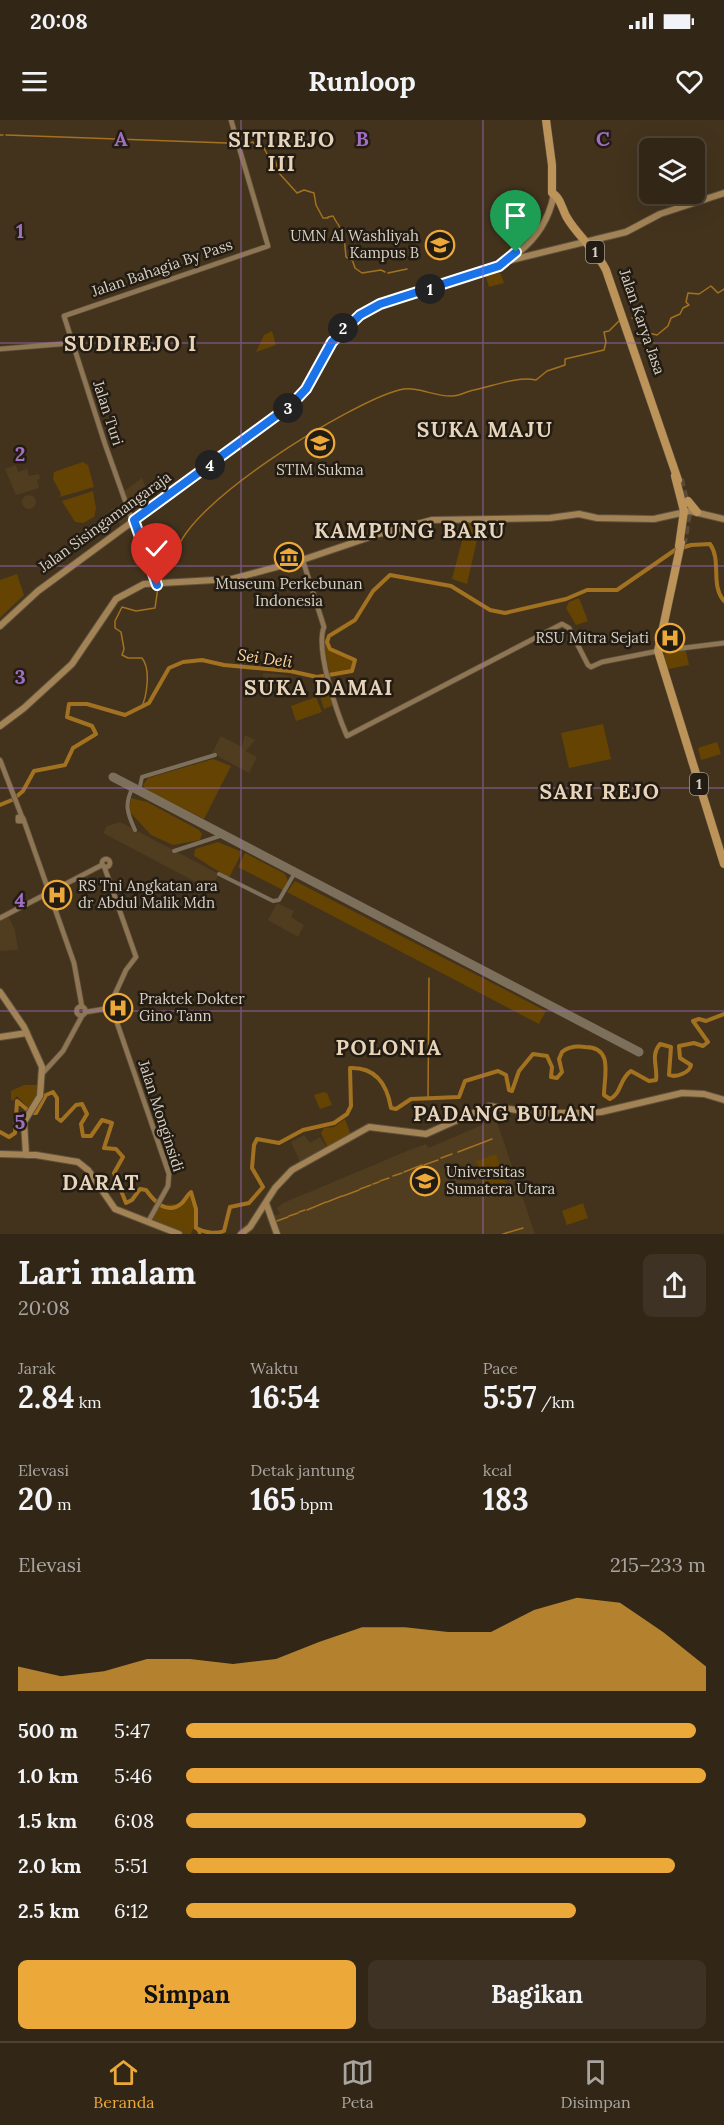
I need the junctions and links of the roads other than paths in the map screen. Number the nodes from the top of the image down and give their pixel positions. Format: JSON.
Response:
{"nodes":[{"id":1,"x":231,"y":120,"type":"edge"},
{"id":2,"x":547,"y":120,"type":"edge"},
{"id":3,"x":724,"y":193,"type":"edge"},
{"id":4,"x":555,"y":195,"type":"junction"},
{"id":5,"x":588,"y":241,"type":"junction"},
{"id":6,"x":520,"y":256,"type":"junction"},
{"id":7,"x":509,"y":259,"type":"junction"},
{"id":8,"x":64,"y":315,"type":"joint"},
{"id":9,"x":73,"y":344,"type":"junction"},
{"id":10,"x":0,"y":349,"type":"edge"},
{"id":11,"x":666,"y":440,"type":"junction"},
{"id":12,"x":679,"y":479,"type":"tunnel mouth"},
{"id":13,"x":685,"y":500,"type":"junction"},
{"id":14,"x":691,"y":515,"type":"junction"},
{"id":15,"x":134,"y":519,"type":"junction"},
{"id":16,"x":724,"y":519,"type":"edge"},
{"id":17,"x":408,"y":527,"type":"junction"},
{"id":18,"x":303,"y":561,"type":"junction"},
{"id":19,"x":264,"y":572,"type":"junction"},
{"id":20,"x":157,"y":584,"type":"junction"},
{"id":21,"x":3,"y":622,"type":"edge"},
{"id":22,"x":724,"y":644,"type":"edge"},
{"id":23,"x":660,"y":651,"type":"junction"},
{"id":24,"x":0,"y":728,"type":"edge"},
{"id":25,"x":0,"y":760,"type":"edge"},
{"id":26,"x":0,"y":765,"type":"edge"},
{"id":27,"x":702,"y":790,"type":"junction"},
{"id":28,"x":12,"y":794,"type":"junction"},
{"id":29,"x":724,"y":853,"type":"edge"},
{"id":30,"x":724,"y":864,"type":"edge"},
{"id":31,"x":49,"y":892,"type":"junction"},
{"id":32,"x":1,"y":917,"type":"edge"},
{"id":33,"x":0,"y":992,"type":"edge"},
{"id":34,"x":110,"y":1004,"type":"junction"},
{"id":35,"x":81,"y":1007,"type":"junction"},
{"id":36,"x":104,"y":1010,"type":"junction"},
{"id":37,"x":81,"y":1014,"type":"junction"},
{"id":38,"x":114,"y":1014,"type":"junction"},
{"id":39,"x":27,"y":1033,"type":"junction"},
{"id":40,"x":0,"y":1037,"type":"edge"},
{"id":41,"x":40,"y":1063,"type":"junction"},
{"id":42,"x":51,"y":1066,"type":"junction"},
{"id":43,"x":42,"y":1074,"type":"junction"},
{"id":44,"x":724,"y":1101,"type":"edge"},
{"id":45,"x":26,"y":1153,"type":"junction"},
{"id":46,"x":0,"y":1154,"type":"edge"},
{"id":47,"x":266,"y":1207,"type":"junction"},
{"id":48,"x":132,"y":1218,"type":"junction"},
{"id":49,"x":148,"y":1222,"type":"junction"},
{"id":50,"x":178,"y":1234,"type":"edge"},
{"id":51,"x":241,"y":1234,"type":"edge"},
{"id":52,"x":247,"y":1234,"type":"edge"},
{"id":53,"x":276,"y":1234,"type":"edge"}],
"edges":[{"from":1,"to":8,"type":"main road","name":"Jalan Bahagia By Pass"},
{"from":2,"to":4,"type":"highway","name":"Jalan Sisingamangaraja","number":"1"},
{"from":2,"to":4,"type":"highway","name":"Jalan Sisingamangaraja","number":"1"},
{"from":3,"to":5,"type":"main road"},
{"from":4,"to":5,"type":"highway","name":"Jalan Karya Jasa","number":"1"},
{"from":4,"to":6,"type":"main road","name":"Jalan Sisingamangaraja"},
{"from":4,"to":7,"type":"main road","name":"Jalan Sisingamangaraja"},
{"from":5,"to":6,"type":"main road"},
{"from":5,"to":11,"type":"highway","name":"Jalan Karya Jasa","number":"1"},
{"from":6,"to":7,"type":"main road"},
{"from":7,"to":15,"type":"main road","name":"Jalan Sisingamangaraja"},
{"from":8,"to":9,"type":"main road","name":"Jalan Turi"},
{"from":9,"to":10,"type":"main road"},
{"from":9,"to":15,"type":"main road","name":"Jalan Turi"},
{"from":11,"to":12,"type":"highway","name":"Jalan Karya Jasa","number":"1"},
{"from":11,"to":13,"type":"highway"},
{"from":13,"to":14,"type":"highway"},
{"from":13,"to":14,"type":"highway"},
{"from":14,"to":16,"type":"main road"},
{"from":14,"to":17,"type":"main road"},
{"from":14,"to":23,"type":"highway","number":"1"},
{"from":15,"to":20,"type":"main road","name":"Jalan Turi"},
{"from":15,"to":21,"type":"main road","name":"Jalan Sisingamangaraja"},
{"from":17,"to":18,"type":"main road"},
{"from":17,"to":19,"type":"main road"},
{"from":18,"to":19,"type":"main road"},
{"from":18,"to":23,"type":"main road"},
{"from":19,"to":20,"type":"main road"},
{"from":20,"to":24,"type":"main road"},
{"from":22,"to":23,"type":"main road"},
{"from":23,"to":27,"type":"highway","number":"1"},
{"from":25,"to":28,"type":"main road"},
{"from":26,"to":28,"type":"main road"},
{"from":27,"to":29,"type":"highway","number":"1"},
{"from":27,"to":30,"type":"highway","number":"1"},
{"from":28,"to":31,"type":"main road"},
{"from":31,"to":32,"type":"main road"},
{"from":31,"to":34,"type":"main road"},
{"from":31,"to":35,"type":"main road"},
{"from":33,"to":39,"type":"main road"},
{"from":34,"to":36,"type":"main road"},
{"from":34,"to":38,"type":"main road","name":"Jalan Monginsidi"},
{"from":35,"to":37,"type":"main road"},
{"from":35,"to":37,"type":"main road"},
{"from":36,"to":37,"type":"main road"},
{"from":36,"to":38,"type":"main road"},
{"from":37,"to":42,"type":"main road"},
{"from":38,"to":49,"type":"main road","name":"Jalan Monginsidi"},
{"from":39,"to":40,"type":"main road"},
{"from":39,"to":41,"type":"main road"},
{"from":41,"to":42,"type":"main road"},
{"from":41,"to":43,"type":"main road"},
{"from":42,"to":43,"type":"main road"},
{"from":43,"to":45,"type":"main road"},
{"from":44,"to":47,"type":"main road"},
{"from":45,"to":46,"type":"main road"},
{"from":45,"to":48,"type":"main road"},
{"from":47,"to":51,"type":"main road"},
{"from":47,"to":52,"type":"main road"},
{"from":47,"to":53,"type":"main road"},
{"from":48,"to":49,"type":"main road"},
{"from":48,"to":50,"type":"main road"},
{"from":49,"to":50,"type":"main road"}]}
